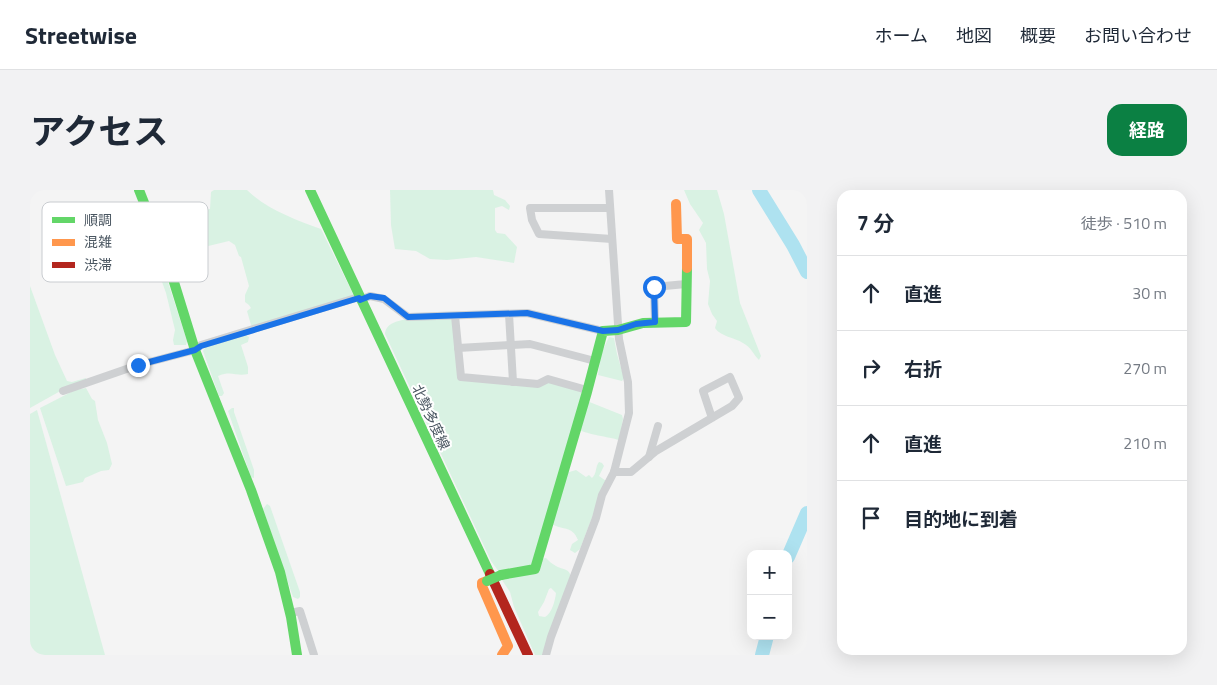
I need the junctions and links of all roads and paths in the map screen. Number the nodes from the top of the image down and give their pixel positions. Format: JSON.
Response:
{"nodes":[{"id":1,"x":139,"y":190,"type":"edge"},
{"id":2,"x":310,"y":190,"type":"edge"},
{"id":3,"x":609,"y":190,"type":"edge"},
{"id":4,"x":144,"y":202,"type":"edge"},
{"id":5,"x":676,"y":204,"type":"dead end"},
{"id":6,"x":610,"y":208,"type":"junction"},
{"id":7,"x":612,"y":239,"type":"junction"},
{"id":8,"x":173,"y":282,"type":"edge"},
{"id":9,"x":686,"y":284,"type":"junction"},
{"id":10,"x":360,"y":298,"type":"junction"},
{"id":11,"x":509,"y":314,"type":"junction"},
{"id":12,"x":455,"y":316,"type":"junction"},
{"id":13,"x":655,"y":322,"type":"junction"},
{"id":14,"x":618,"y":330,"type":"junction"},
{"id":15,"x":603,"y":331,"type":"junction"},
{"id":16,"x":511,"y":345,"type":"junction"},
{"id":17,"x":458,"y":348,"type":"junction"},
{"id":18,"x":195,"y":350,"type":"junction"},
{"id":19,"x":595,"y":361,"type":"junction"},
{"id":20,"x":513,"y":382,"type":"junction"},
{"id":21,"x":587,"y":390,"type":"junction"},
{"id":22,"x":63,"y":391,"type":"dead end"},
{"id":23,"x":712,"y":418,"type":"junction"},
{"id":24,"x":658,"y":426,"type":"dead end"},
{"id":25,"x":649,"y":457,"type":"junction"},
{"id":26,"x":614,"y":472,"type":"junction"},
{"id":27,"x":290,"y":613,"type":"junction"},
{"id":28,"x":297,"y":655,"type":"edge"},
{"id":29,"x":314,"y":655,"type":"edge"},
{"id":30,"x":502,"y":655,"type":"edge"},
{"id":31,"x":528,"y":655,"type":"edge"},
{"id":32,"x":546,"y":655,"type":"edge"}],
"edges":[{"from":1,"to":4,"type":"street"},
{"from":2,"to":10,"type":"street","name":"北勢多度線"},
{"from":3,"to":6,"type":"street"},
{"from":5,"to":9,"type":"street"},
{"from":6,"to":7,"type":"street"},
{"from":6,"to":7,"type":"street"},
{"from":7,"to":14,"type":"street"},
{"from":8,"to":18,"type":"street"},
{"from":9,"to":13,"type":"street"},
{"from":9,"to":13,"type":"street"},
{"from":10,"to":12,"type":"street"},
{"from":10,"to":18,"type":"street"},
{"from":10,"to":31,"type":"street","name":"北勢多度線"},
{"from":11,"to":12,"type":"street"},
{"from":11,"to":15,"type":"street"},
{"from":11,"to":16,"type":"street"},
{"from":12,"to":17,"type":"street"},
{"from":13,"to":14,"type":"street"},
{"from":14,"to":15,"type":"street"},
{"from":14,"to":26,"type":"street"},
{"from":15,"to":19,"type":"street"},
{"from":16,"to":17,"type":"street"},
{"from":16,"to":19,"type":"street"},
{"from":16,"to":20,"type":"street"},
{"from":17,"to":20,"type":"street"},
{"from":18,"to":22,"type":"street"},
{"from":18,"to":27,"type":"street"},
{"from":19,"to":21,"type":"street"},
{"from":20,"to":21,"type":"street"},
{"from":21,"to":30,"type":"street","bridge":true},
{"from":23,"to":23,"type":"street"},
{"from":23,"to":25,"type":"street"},
{"from":24,"to":25,"type":"street"},
{"from":25,"to":26,"type":"street"},
{"from":26,"to":32,"type":"street"},
{"from":27,"to":28,"type":"street"},
{"from":27,"to":29,"type":"street"}]}
